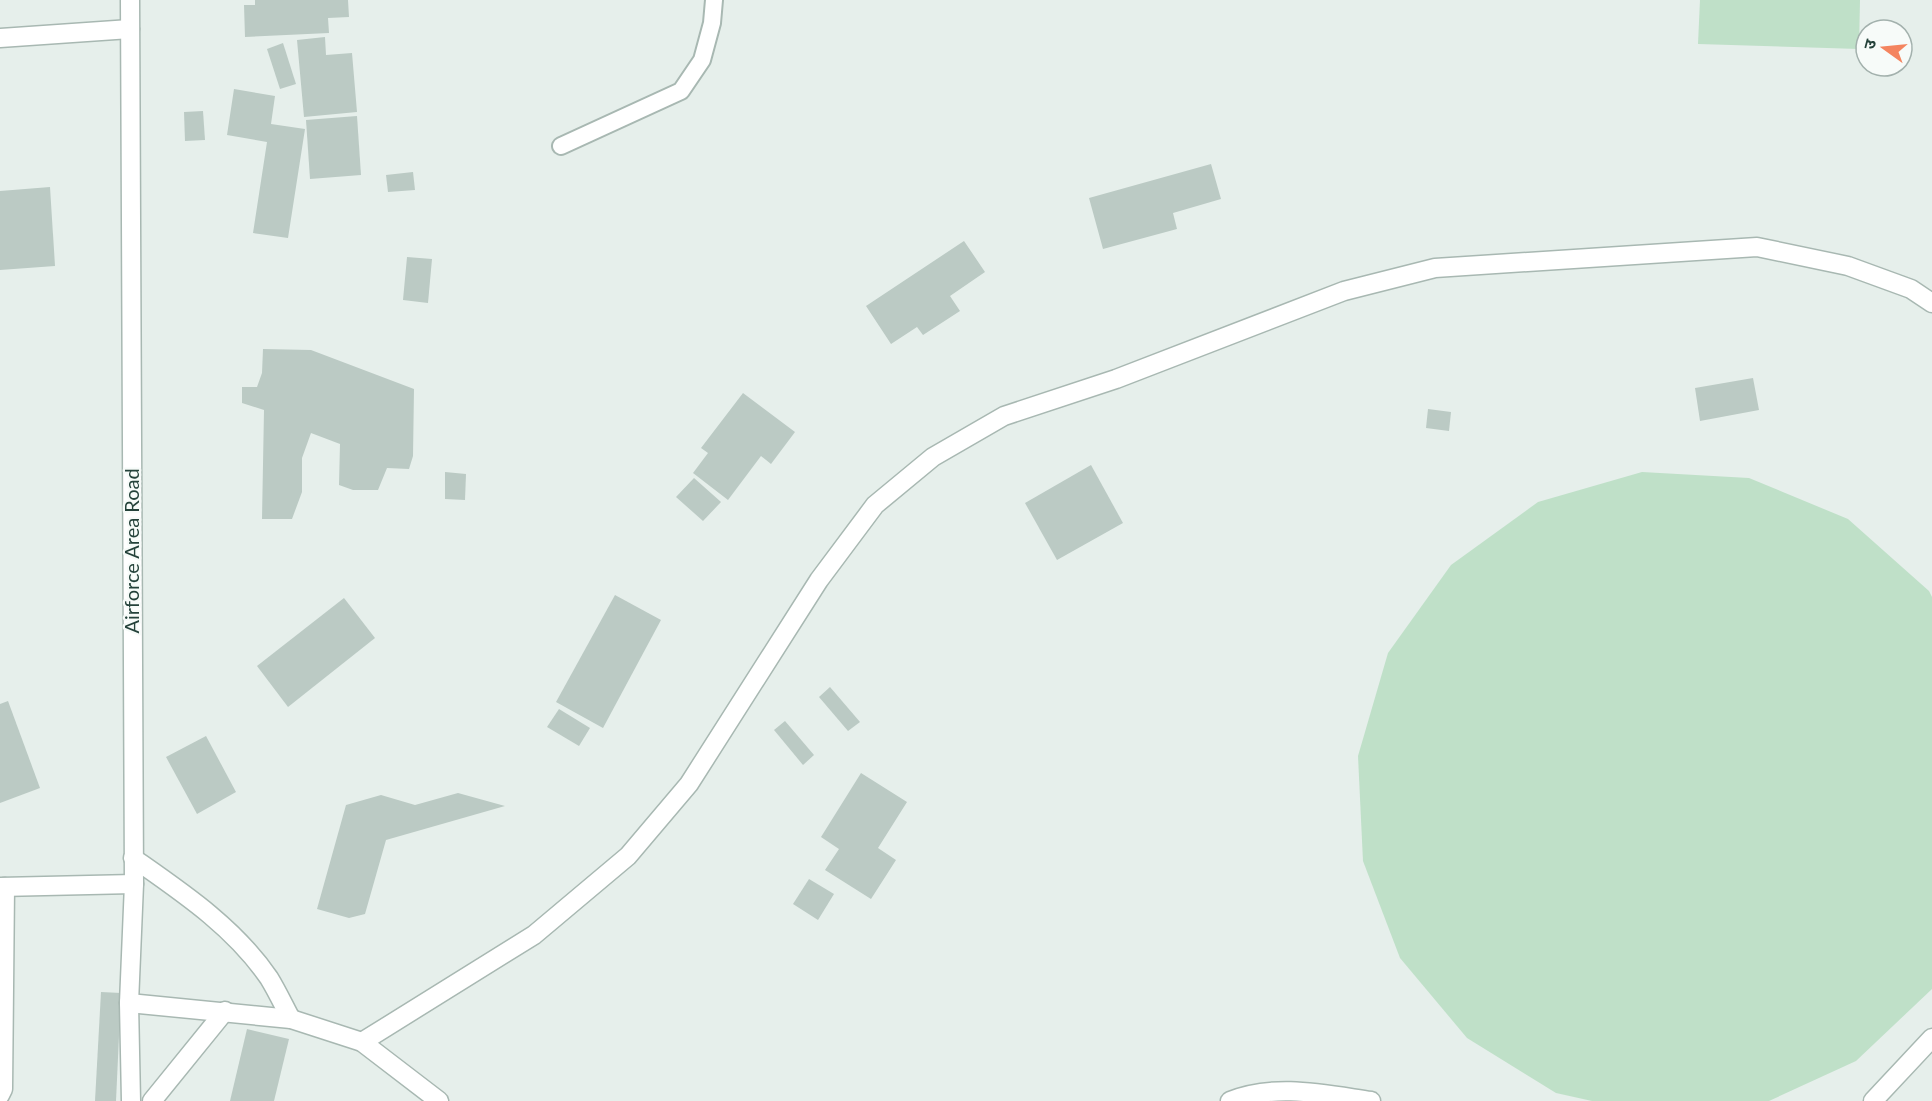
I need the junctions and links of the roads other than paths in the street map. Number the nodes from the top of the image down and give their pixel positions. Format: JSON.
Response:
{"nodes":[{"id":1,"x":130,"y":0,"type":"edge"},
{"id":2,"x":714,"y":0,"type":"edge"},
{"id":3,"x":130,"y":29,"type":"junction"},
{"id":4,"x":0,"y":38,"type":"edge"},
{"id":5,"x":561,"y":146,"type":"dead end"},
{"id":6,"x":1932,"y":303,"type":"edge"},
{"id":7,"x":133,"y":858,"type":"junction"},
{"id":8,"x":134,"y":884,"type":"junction"},
{"id":9,"x":3,"y":887,"type":"edge"},
{"id":10,"x":129,"y":1003,"type":"junction"},
{"id":11,"x":225,"y":1011,"type":"junction"},
{"id":12,"x":291,"y":1019,"type":"junction"},
{"id":13,"x":1932,"y":1038,"type":"edge"},
{"id":14,"x":362,"y":1042,"type":"junction"},
{"id":15,"x":0,"y":1095,"type":"edge"},
{"id":16,"x":131,"y":1101,"type":"edge"},
{"id":17,"x":152,"y":1101,"type":"edge"},
{"id":18,"x":439,"y":1101,"type":"edge"},
{"id":19,"x":1230,"y":1101,"type":"edge"},
{"id":20,"x":1371,"y":1101,"type":"edge"},
{"id":21,"x":1873,"y":1101,"type":"edge"}],
"edges":[{"from":1,"to":3,"type":"street","name":"Airforce Area Road"},
{"from":2,"to":5,"type":"lane"},
{"from":3,"to":4,"type":"street"},
{"from":3,"to":7,"type":"street","name":"Airforce Area Road"},
{"from":6,"to":14,"type":"street"},
{"from":7,"to":8,"type":"street","name":"Airforce Area Road"},
{"from":7,"to":12,"type":"street"},
{"from":8,"to":9,"type":"street"},
{"from":8,"to":10,"type":"street","name":"Airforce Area Road"},
{"from":9,"to":15,"type":"street"},
{"from":10,"to":11,"type":"street"},
{"from":10,"to":16,"type":"street","name":"Airforce Area Road"},
{"from":11,"to":12,"type":"street"},
{"from":11,"to":17,"type":"street"},
{"from":12,"to":14,"type":"street"},
{"from":13,"to":21,"type":"street"},
{"from":14,"to":18,"type":"street"},
{"from":19,"to":20,"type":"street"}]}
